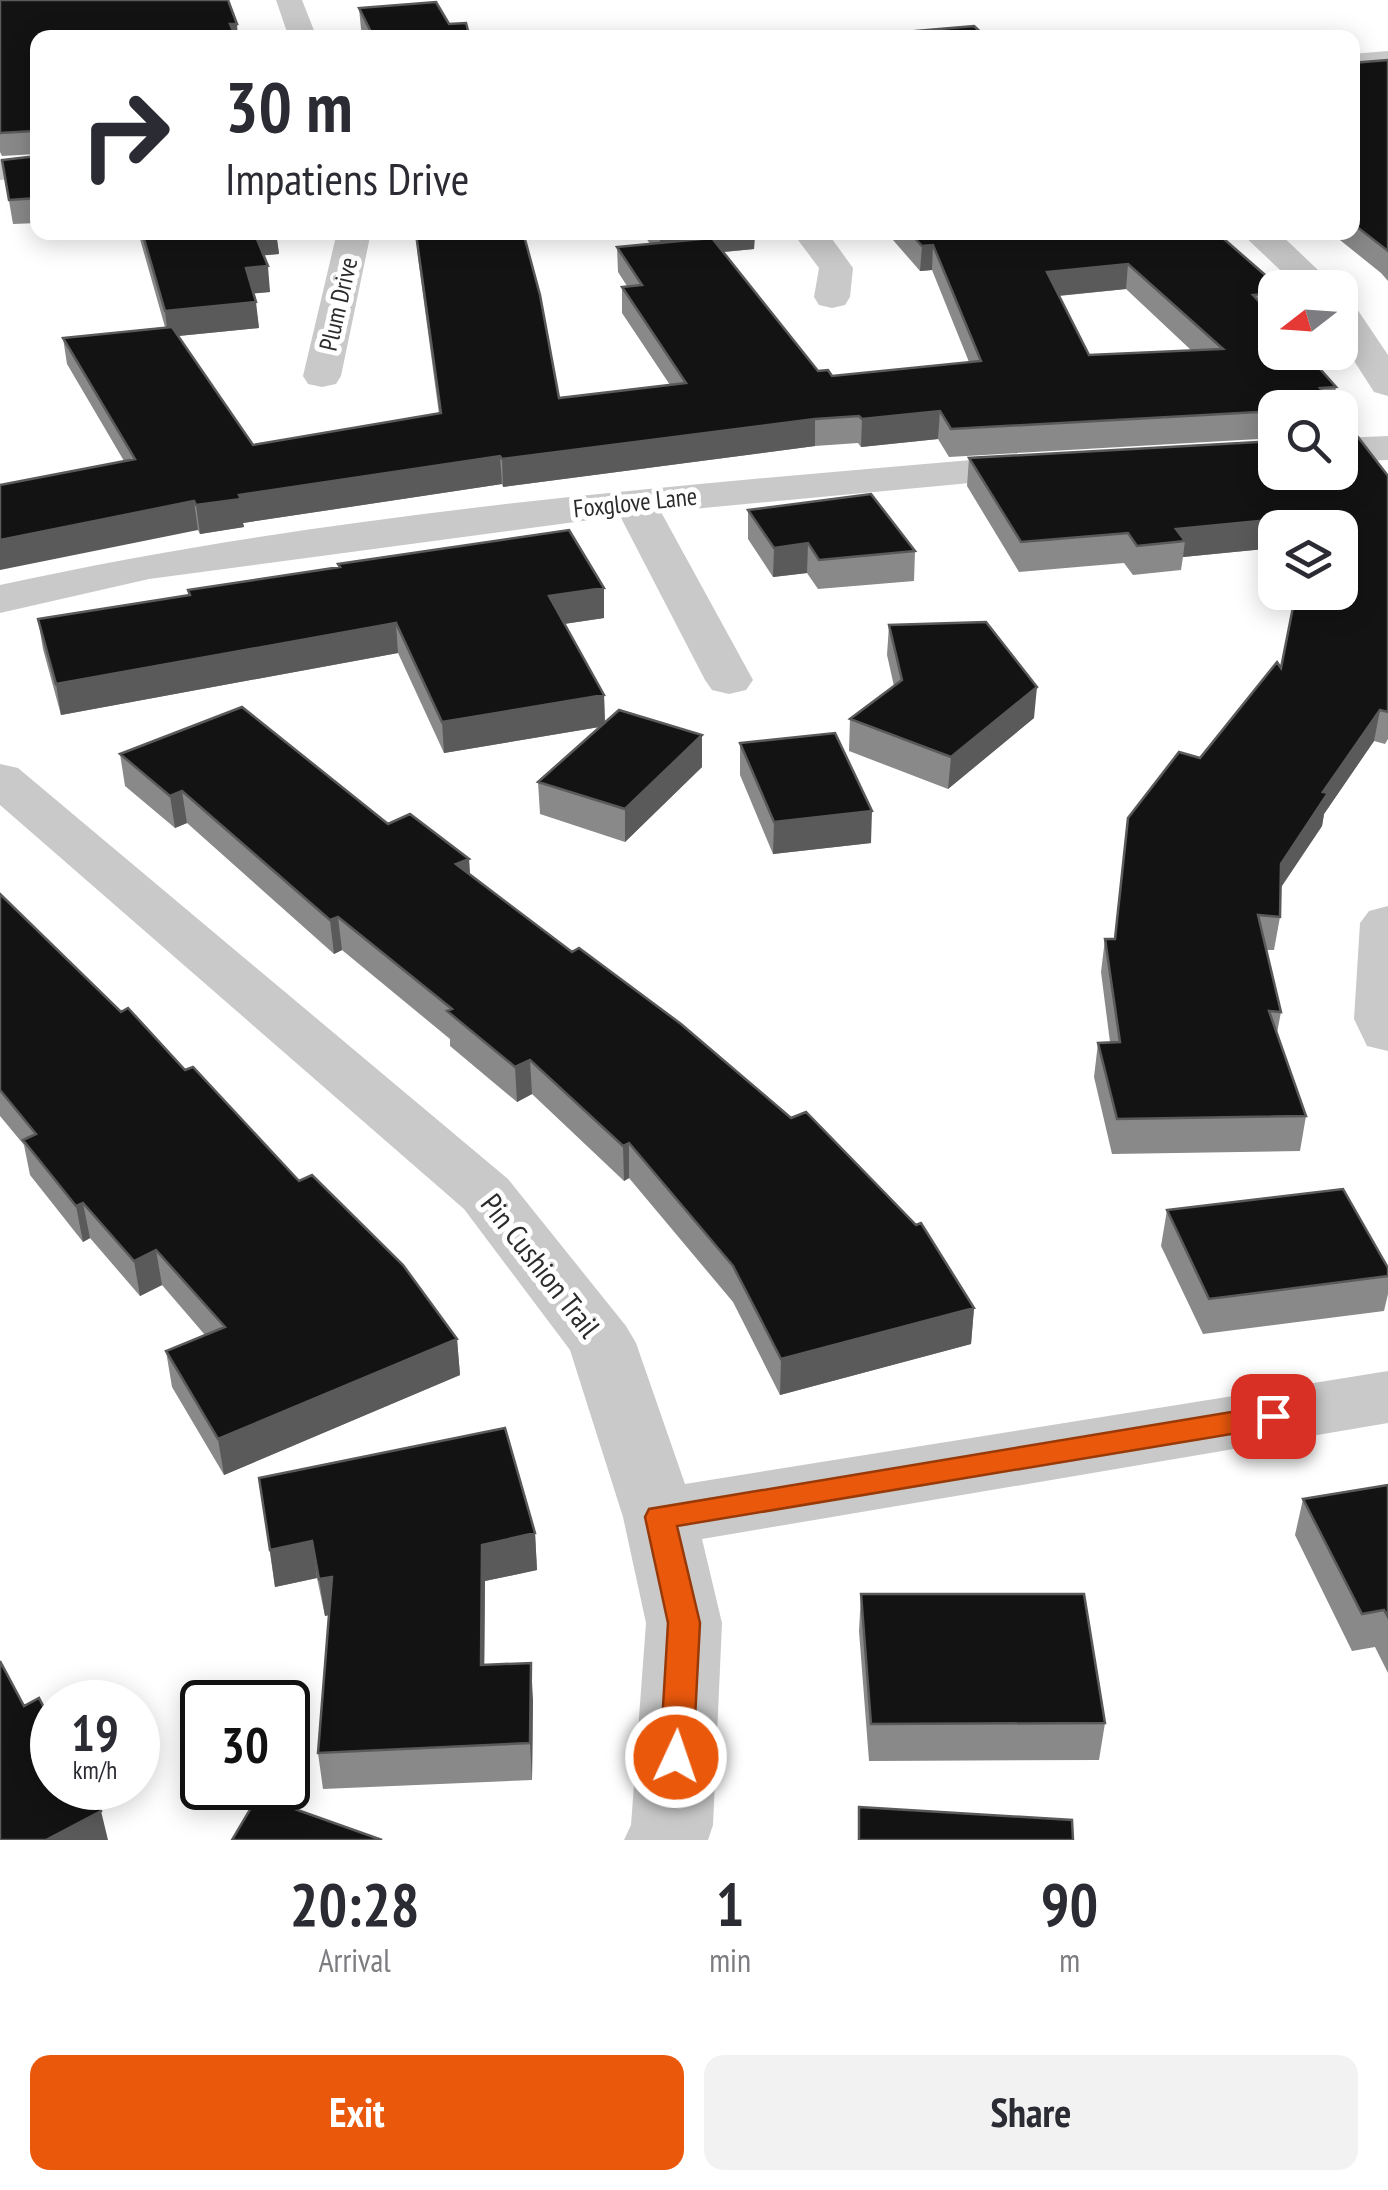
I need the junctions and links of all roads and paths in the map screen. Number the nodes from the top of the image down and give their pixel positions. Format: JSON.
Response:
{"nodes":[{"id":1,"x":289,"y":0,"type":"edge"},
{"id":2,"x":300,"y":30,"type":"edge"},
{"id":3,"x":1388,"y":60,"type":"edge"},
{"id":4,"x":1360,"y":62,"type":"edge"},
{"id":5,"x":30,"y":168,"type":"edge"},
{"id":6,"x":0,"y":170,"type":"edge"},
{"id":7,"x":352,"y":240,"type":"edge"},
{"id":8,"x":816,"y":240,"type":"edge"},
{"id":9,"x":1266,"y":240,"type":"edge"},
{"id":10,"x":1300,"y":270,"type":"edge"},
{"id":11,"x":832,"y":297,"type":"dead end"},
{"id":12,"x":1358,"y":339,"type":"edge"},
{"id":13,"x":322,"y":376,"type":"dead end"},
{"id":14,"x":1388,"y":384,"type":"edge"},
{"id":15,"x":1388,"y":448,"type":"edge"},
{"id":16,"x":1358,"y":449,"type":"edge"},
{"id":17,"x":1084,"y":464,"type":"edge"},
{"id":18,"x":634,"y":502,"type":"junction"},
{"id":19,"x":0,"y":599,"type":"edge"},
{"id":20,"x":730,"y":680,"type":"dead end"},
{"id":21,"x":0,"y":778,"type":"edge"},
{"id":22,"x":1388,"y":924,"type":"edge"},
{"id":23,"x":1388,"y":1033,"type":"edge"},
{"id":24,"x":1388,"y":1397,"type":"edge"},
{"id":25,"x":660,"y":1517,"type":"junction"},
{"id":26,"x":666,"y":1840,"type":"edge"}],
"edges":[{"from":1,"to":2,"type":"street"},
{"from":3,"to":4,"type":"street"},
{"from":5,"to":6,"type":"street"},
{"from":7,"to":13,"type":"street","name":"Plum Drive"},
{"from":8,"to":11,"type":"street"},
{"from":9,"to":10,"type":"street"},
{"from":12,"to":14,"type":"street"},
{"from":15,"to":16,"type":"street"},
{"from":17,"to":18,"type":"street","name":"Foxglove Lane"},
{"from":18,"to":19,"type":"street","name":"Foxglove Lane"},
{"from":18,"to":20,"type":"street"},
{"from":21,"to":25,"type":"street","name":"Pin Cushion Trail"},
{"from":22,"to":23,"type":"street"},
{"from":24,"to":25,"type":"street"},
{"from":25,"to":26,"type":"street","name":"Pin Cushion Trail"}]}
